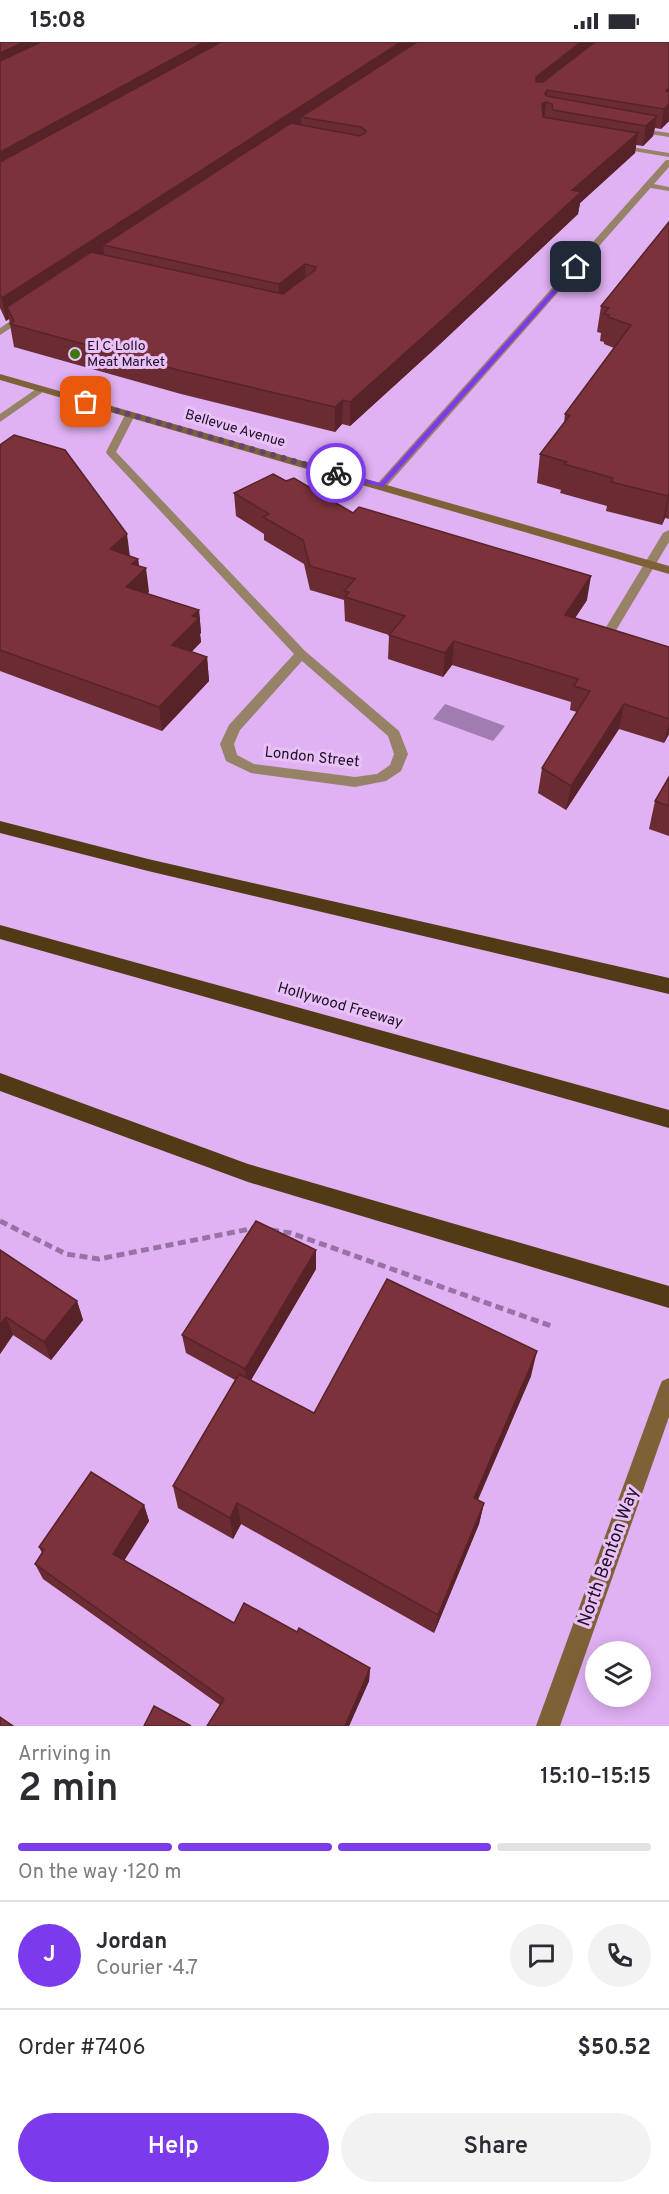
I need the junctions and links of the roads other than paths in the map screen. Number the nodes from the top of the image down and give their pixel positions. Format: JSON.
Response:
{"nodes":[{"id":1,"x":627,"y":128,"type":"edge"},
{"id":2,"x":669,"y":135,"type":"edge"},
{"id":3,"x":603,"y":144,"type":"edge"},
{"id":4,"x":669,"y":154,"type":"edge"},
{"id":5,"x":669,"y":162,"type":"edge"},
{"id":6,"x":648,"y":185,"type":"junction"},
{"id":7,"x":669,"y":189,"type":"edge"},
{"id":8,"x":38,"y":307,"type":"edge"},
{"id":9,"x":0,"y":332,"type":"edge"},
{"id":10,"x":0,"y":377,"type":"edge"},
{"id":11,"x":42,"y":389,"type":"junction"},
{"id":12,"x":130,"y":415,"type":"junction"},
{"id":13,"x":0,"y":419,"type":"edge"},
{"id":14,"x":381,"y":486,"type":"junction"},
{"id":15,"x":669,"y":533,"type":"edge"},
{"id":16,"x":650,"y":564,"type":"junction"},
{"id":17,"x":669,"y":570,"type":"edge"},
{"id":18,"x":603,"y":642,"type":"edge"},
{"id":19,"x":301,"y":654,"type":"junction"},
{"id":20,"x":0,"y":827,"type":"edge"},
{"id":21,"x":0,"y":932,"type":"edge"},
{"id":22,"x":669,"y":986,"type":"edge"},
{"id":23,"x":0,"y":1082,"type":"edge"},
{"id":24,"x":669,"y":1119,"type":"edge"},
{"id":25,"x":669,"y":1297,"type":"edge"},
{"id":26,"x":669,"y":1388,"type":"edge"},
{"id":27,"x":548,"y":1726,"type":"edge"}],
"edges":[{"from":1,"to":2,"type":"street"},
{"from":3,"to":4,"type":"street"},
{"from":5,"to":6,"type":"street"},
{"from":6,"to":7,"type":"street"},
{"from":6,"to":14,"type":"street"},
{"from":8,"to":9,"type":"street"},
{"from":10,"to":11,"type":"street","name":"Bellevue Avenue"},
{"from":11,"to":12,"type":"street","name":"Bellevue Avenue"},
{"from":11,"to":13,"type":"street"},
{"from":12,"to":14,"type":"street","name":"Bellevue Avenue"},
{"from":12,"to":19,"type":"street","name":"London Street"},
{"from":14,"to":16,"type":"street","name":"Bellevue Avenue"},
{"from":15,"to":16,"type":"street"},
{"from":16,"to":17,"type":"street","name":"Bellevue Avenue"},
{"from":16,"to":18,"type":"street"},
{"from":19,"to":19,"type":"street","name":"London Street"},
{"from":20,"to":22,"type":"highway"},
{"from":21,"to":24,"type":"highway","name":"Hollywood Freeway"},
{"from":23,"to":25,"type":"highway"},
{"from":26,"to":27,"type":"street","name":"North Benton Way"}]}
